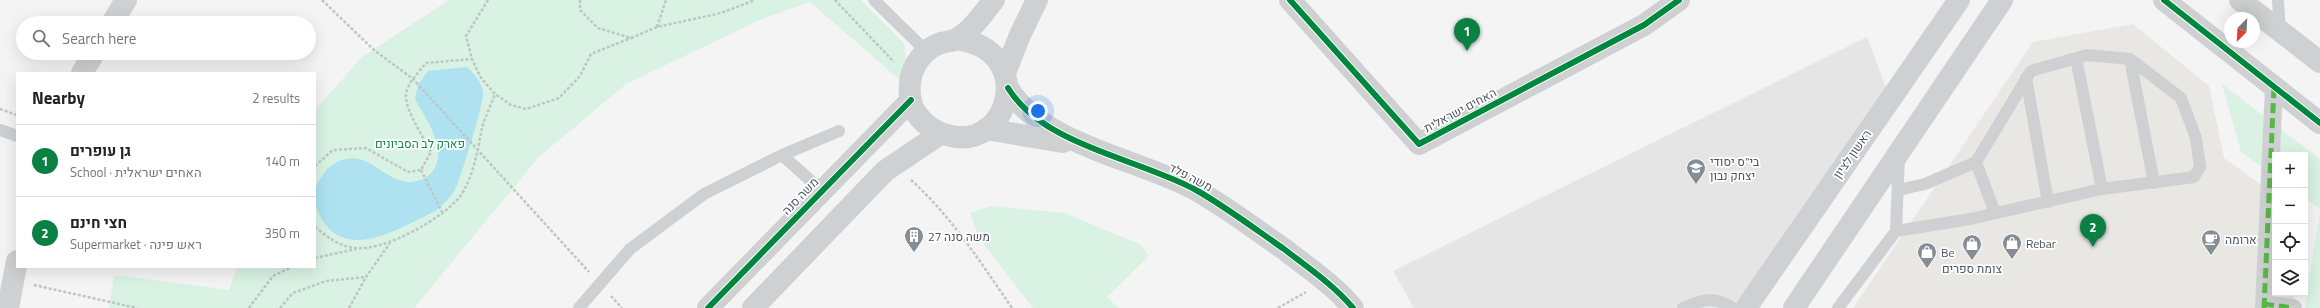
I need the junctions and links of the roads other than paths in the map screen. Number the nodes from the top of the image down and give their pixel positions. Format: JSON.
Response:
{"nodes":[{"id":1,"x":126,"y":0,"type":"edge"},
{"id":2,"x":874,"y":0,"type":"edge"},
{"id":3,"x":994,"y":0,"type":"edge"},
{"id":4,"x":1037,"y":0,"type":"edge"},
{"id":5,"x":1290,"y":0,"type":"edge"},
{"id":6,"x":1679,"y":0,"type":"edge"},
{"id":7,"x":1959,"y":0,"type":"edge"},
{"id":8,"x":2002,"y":0,"type":"edge"},
{"id":9,"x":2164,"y":0,"type":"edge"},
{"id":10,"x":2240,"y":0,"type":"edge"},
{"id":11,"x":2278,"y":0,"type":"edge"},
{"id":12,"x":116,"y":16,"type":"edge"},
{"id":13,"x":2280,"y":30,"type":"junction"},
{"id":14,"x":956,"y":39,"type":"junction"},
{"id":15,"x":926,"y":51,"type":"junction"},
{"id":16,"x":2076,"y":58,"type":"junction"},
{"id":17,"x":2130,"y":59,"type":"junction"},
{"id":18,"x":90,"y":60,"type":"edge"},
{"id":19,"x":2320,"y":62,"type":"edge"},
{"id":20,"x":83,"y":72,"type":"edge"},
{"id":21,"x":2026,"y":78,"type":"junction"},
{"id":22,"x":1006,"y":80,"type":"junction"},
{"id":23,"x":2274,"y":87,"type":"junction"},
{"id":24,"x":911,"y":90,"type":"junction"},
{"id":25,"x":2320,"y":123,"type":"edge"},
{"id":26,"x":986,"y":129,"type":"junction"},
{"id":27,"x":0,"y":130,"type":"edge"},
{"id":28,"x":839,"y":130,"type":"dead end"},
{"id":29,"x":940,"y":134,"type":"junction"},
{"id":30,"x":16,"y":136,"type":"edge"},
{"id":31,"x":1092,"y":148,"type":"junction"},
{"id":32,"x":1900,"y":151,"type":"junction"},
{"id":33,"x":782,"y":154,"type":"junction"},
{"id":34,"x":1976,"y":162,"type":"junction"},
{"id":35,"x":2154,"y":184,"type":"junction"},
{"id":36,"x":821,"y":190,"type":"junction"},
{"id":37,"x":1898,"y":190,"type":"junction"},
{"id":38,"x":2102,"y":190,"type":"junction"},
{"id":39,"x":2048,"y":202,"type":"junction"},
{"id":40,"x":1995,"y":213,"type":"junction"},
{"id":41,"x":1896,"y":231,"type":"junction"},
{"id":42,"x":1317,"y":276,"type":"junction"},
{"id":43,"x":2264,"y":306,"type":"edge"},
{"id":44,"x":579,"y":308,"type":"edge"},
{"id":45,"x":708,"y":308,"type":"edge"},
{"id":46,"x":753,"y":308,"type":"edge"},
{"id":47,"x":1339,"y":308,"type":"edge"},
{"id":48,"x":1353,"y":308,"type":"edge"},
{"id":49,"x":1683,"y":308,"type":"edge"},
{"id":50,"x":1733,"y":308,"type":"edge"},
{"id":51,"x":1746,"y":308,"type":"edge"},
{"id":52,"x":1794,"y":308,"type":"edge"},
{"id":53,"x":1838,"y":308,"type":"edge"},
{"id":54,"x":2293,"y":308,"type":"edge"}],
"edges":[{"from":1,"to":12,"type":"street"},
{"from":2,"to":15,"type":"lane"},
{"from":3,"to":14,"type":"street"},
{"from":4,"to":22,"type":"street"},
{"from":5,"to":6,"type":"street","name":"האחים ישראלית"},
{"from":7,"to":51,"type":"main road","name":"ראשון לציון"},
{"from":8,"to":32,"type":"main road"},
{"from":9,"to":23,"type":"street"},
{"from":10,"to":13,"type":"street"},
{"from":11,"to":13,"type":"lane"},
{"from":13,"to":19,"type":"street"},
{"from":14,"to":15,"type":"street"},
{"from":14,"to":22,"type":"street"},
{"from":15,"to":24,"type":"street"},
{"from":16,"to":17,"type":"lane"},
{"from":16,"to":21,"type":"lane"},
{"from":16,"to":38,"type":"lane"},
{"from":17,"to":35,"type":"lane"},
{"from":17,"to":35,"type":"lane"},
{"from":18,"to":20,"type":"street"},
{"from":21,"to":34,"type":"lane"},
{"from":21,"to":39,"type":"lane"},
{"from":22,"to":26,"type":"street"},
{"from":22,"to":31,"type":"street","name":"משה פלד"},
{"from":23,"to":25,"type":"street"},
{"from":23,"to":43,"type":"street"},
{"from":24,"to":29,"type":"street"},
{"from":24,"to":36,"type":"street","name":"משה סנה"},
{"from":26,"to":29,"type":"street"},
{"from":26,"to":31,"type":"street","name":"משה פלד"},
{"from":27,"to":30,"type":"lane"},
{"from":28,"to":33,"type":"lane"},
{"from":29,"to":46,"type":"street"},
{"from":31,"to":42,"type":"street","name":"משה פלד"},
{"from":32,"to":37,"type":"lane"},
{"from":32,"to":52,"type":"main road"},
{"from":33,"to":36,"type":"lane"},
{"from":33,"to":44,"type":"lane"},
{"from":34,"to":37,"type":"lane"},
{"from":34,"to":40,"type":"lane"},
{"from":35,"to":38,"type":"lane"},
{"from":36,"to":45,"type":"street","name":"משה סנה"},
{"from":37,"to":41,"type":"lane"},
{"from":38,"to":39,"type":"lane"},
{"from":39,"to":40,"type":"lane"},
{"from":40,"to":41,"type":"lane"},
{"from":41,"to":53,"type":"lane"},
{"from":42,"to":47,"type":"street","name":"משה פלד"},
{"from":42,"to":48,"type":"street","name":"משה פלד"},
{"from":43,"to":54,"type":"street"},
{"from":49,"to":50,"type":"lane"}]}
